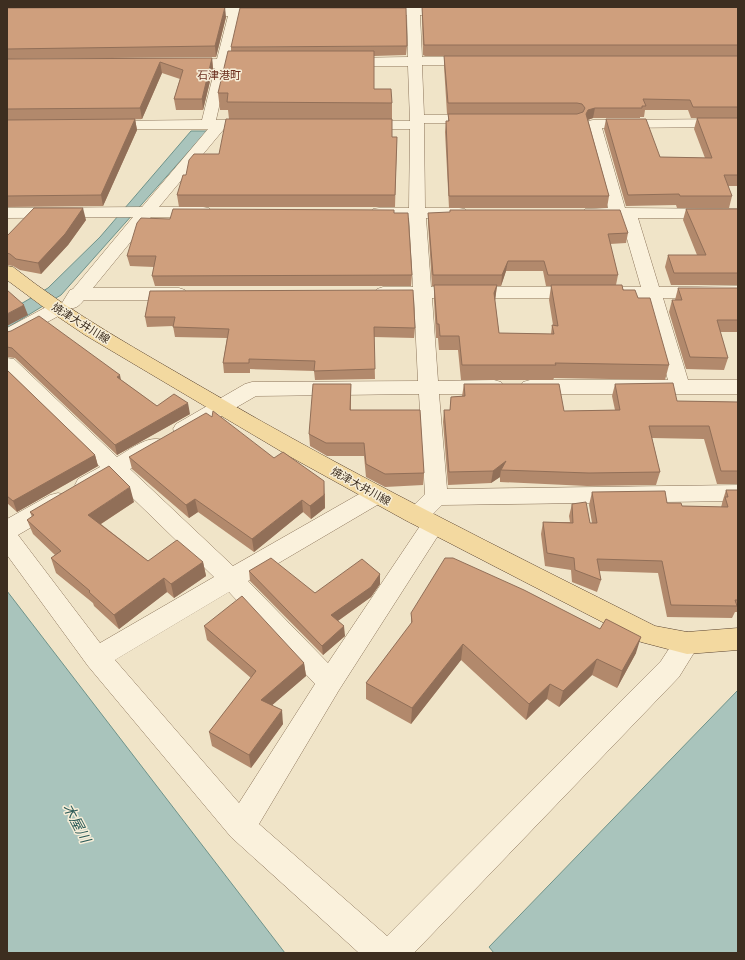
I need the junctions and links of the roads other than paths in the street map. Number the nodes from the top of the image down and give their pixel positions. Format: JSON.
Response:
{"nodes":[{"id":1,"x":235,"y":9,"type":"edge"},
{"id":2,"x":413,"y":9,"type":"edge"},
{"id":3,"x":460,"y":11,"type":"edge"},
{"id":4,"x":188,"y":12,"type":"edge"},
{"id":5,"x":281,"y":12,"type":"edge"},
{"id":6,"x":366,"y":12,"type":"edge"},
{"id":7,"x":415,"y":61,"type":"junction"},
{"id":8,"x":486,"y":61,"type":"edge"},
{"id":9,"x":330,"y":62,"type":"edge"},
{"id":10,"x":268,"y":63,"type":"edge"},
{"id":11,"x":166,"y":64,"type":"edge"},
{"id":12,"x":222,"y":64,"type":"junction"},
{"id":13,"x":488,"y":119,"type":"edge"},
{"id":14,"x":417,"y":122,"type":"junction"},
{"id":15,"x":738,"y":123,"type":"edge"},
{"id":16,"x":214,"y":124,"type":"junction"},
{"id":17,"x":267,"y":124,"type":"edge"},
{"id":18,"x":92,"y":125,"type":"edge"},
{"id":19,"x":346,"y":125,"type":"edge"},
{"id":20,"x":143,"y":212,"type":"junction"},
{"id":21,"x":219,"y":212,"type":"edge"},
{"id":22,"x":7,"y":213,"type":"edge"},
{"id":23,"x":362,"y":213,"type":"edge"},
{"id":24,"x":417,"y":213,"type":"junction"},
{"id":25,"x":471,"y":213,"type":"edge"},
{"id":26,"x":572,"y":213,"type":"edge"},
{"id":27,"x":623,"y":213,"type":"junction"},
{"id":28,"x":738,"y":214,"type":"edge"},
{"id":29,"x":7,"y":271,"type":"edge"},
{"id":30,"x":738,"y":292,"type":"edge"},
{"id":31,"x":368,"y":293,"type":"edge"},
{"id":32,"x":423,"y":293,"type":"junction"},
{"id":33,"x":652,"y":293,"type":"junction"},
{"id":34,"x":76,"y":294,"type":"junction"},
{"id":35,"x":194,"y":294,"type":"edge"},
{"id":36,"x":57,"y":309,"type":"junction"},
{"id":37,"x":7,"y":336,"type":"edge"},
{"id":38,"x":7,"y":364,"type":"edge"},
{"id":39,"x":680,"y":386,"type":"junction"},
{"id":40,"x":738,"y":387,"type":"edge"},
{"id":41,"x":429,"y":388,"type":"junction"},
{"id":42,"x":220,"y":408,"type":"junction"},
{"id":43,"x":115,"y":468,"type":"junction"},
{"id":44,"x":738,"y":493,"type":"edge"},
{"id":45,"x":376,"y":495,"type":"junction"},
{"id":46,"x":436,"y":497,"type":"junction"},
{"id":47,"x":425,"y":520,"type":"junction"},
{"id":48,"x":7,"y":530,"type":"edge"},
{"id":49,"x":7,"y":538,"type":"edge"},
{"id":50,"x":230,"y":578,"type":"junction"},
{"id":51,"x":738,"y":639,"type":"edge"},
{"id":52,"x":687,"y":643,"type":"junction"},
{"id":53,"x":97,"y":658,"type":"junction"},
{"id":54,"x":330,"y":682,"type":"junction"},
{"id":55,"x":241,"y":828,"type":"junction"},
{"id":56,"x":382,"y":953,"type":"edge"},
{"id":57,"x":392,"y":953,"type":"edge"}],
"edges":[{"from":1,"to":4,"type":"street"},
{"from":1,"to":5,"type":"street"},
{"from":1,"to":12,"type":"street"},
{"from":2,"to":3,"type":"street"},
{"from":2,"to":6,"type":"street"},
{"from":2,"to":7,"type":"street"},
{"from":7,"to":8,"type":"street"},
{"from":7,"to":9,"type":"street"},
{"from":7,"to":14,"type":"street"},
{"from":10,"to":12,"type":"street"},
{"from":11,"to":12,"type":"street"},
{"from":12,"to":16,"type":"street"},
{"from":13,"to":14,"type":"street"},
{"from":14,"to":19,"type":"street"},
{"from":14,"to":24,"type":"street"},
{"from":15,"to":27,"type":"street"},
{"from":16,"to":17,"type":"street"},
{"from":16,"to":18,"type":"street"},
{"from":16,"to":20,"type":"street"},
{"from":20,"to":21,"type":"street"},
{"from":20,"to":22,"type":"street"},
{"from":20,"to":34,"type":"street"},
{"from":23,"to":24,"type":"street"},
{"from":24,"to":25,"type":"street"},
{"from":24,"to":32,"type":"street"},
{"from":26,"to":27,"type":"street"},
{"from":27,"to":28,"type":"street"},
{"from":27,"to":33,"type":"street"},
{"from":29,"to":36,"type":"main road","name":"焼津大井川線"},
{"from":30,"to":33,"type":"street"},
{"from":31,"to":32,"type":"street"},
{"from":32,"to":33,"type":"street"},
{"from":32,"to":41,"type":"street"},
{"from":33,"to":39,"type":"street"},
{"from":34,"to":35,"type":"street"},
{"from":34,"to":36,"type":"street"},
{"from":36,"to":37,"type":"street"},
{"from":36,"to":42,"type":"main road","name":"焼津大井川線"},
{"from":38,"to":43,"type":"street"},
{"from":39,"to":40,"type":"street"},
{"from":39,"to":41,"type":"street"},
{"from":41,"to":42,"type":"street"},
{"from":41,"to":46,"type":"street"},
{"from":42,"to":43,"type":"street"},
{"from":42,"to":45,"type":"main road","name":"焼津大井川線"},
{"from":43,"to":48,"type":"street"},
{"from":43,"to":50,"type":"street"},
{"from":44,"to":46,"type":"street"},
{"from":45,"to":47,"type":"main road","name":"焼津大井川線"},
{"from":45,"to":50,"type":"street"},
{"from":46,"to":47,"type":"street"},
{"from":47,"to":52,"type":"main road","name":"焼津大井川線"},
{"from":47,"to":54,"type":"street"},
{"from":49,"to":53,"type":"street"},
{"from":50,"to":53,"type":"street"},
{"from":50,"to":54,"type":"street"},
{"from":51,"to":52,"type":"main road","name":"焼津大井川線"},
{"from":52,"to":57,"type":"street"},
{"from":53,"to":55,"type":"street"},
{"from":54,"to":55,"type":"street"},
{"from":55,"to":56,"type":"street"}]}
